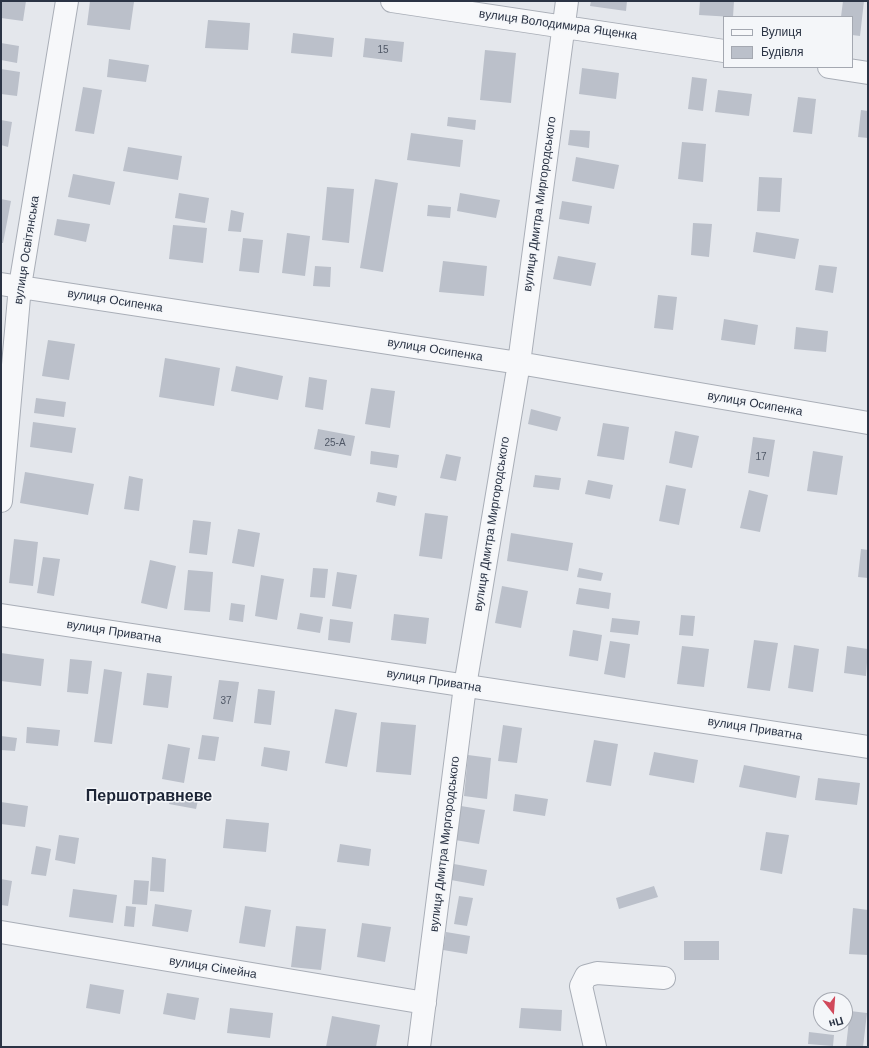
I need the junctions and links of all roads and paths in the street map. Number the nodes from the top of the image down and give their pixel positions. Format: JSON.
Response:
{"nodes":[{"id":1,"x":67,"y":1,"type":"edge"},
{"id":2,"x":392,"y":1,"type":"edge"},
{"id":3,"x":567,"y":1,"type":"edge"},
{"id":4,"x":564,"y":25,"type":"junction"},
{"id":5,"x":723,"y":51,"type":"edge"},
{"id":6,"x":836,"y":68,"type":"edge"},
{"id":7,"x":868,"y":73,"type":"edge"},
{"id":8,"x":10,"y":285,"type":"edge"},
{"id":9,"x":519,"y":363,"type":"junction"},
{"id":10,"x":868,"y":423,"type":"edge"},
{"id":11,"x":1,"y":501,"type":"edge"},
{"id":12,"x":1,"y":615,"type":"edge"},
{"id":13,"x":465,"y":686,"type":"junction"},
{"id":14,"x":868,"y":747,"type":"edge"},
{"id":15,"x":1,"y":932,"type":"edge"},
{"id":16,"x":664,"y":978,"type":"dead end"},
{"id":17,"x":425,"y":1003,"type":"junction"},
{"id":18,"x":419,"y":1047,"type":"edge"},
{"id":19,"x":595,"y":1047,"type":"edge"}],
"edges":[{"from":1,"to":8,"type":"street","name":"вулиця Освітянська"},
{"from":2,"to":4,"type":"street","name":"вулиця Володимира Ященка"},
{"from":3,"to":4,"type":"street","name":"вулиця Дмитра Миргородського"},
{"from":4,"to":5,"type":"street","name":"вулиця Володимира Ященка"},
{"from":4,"to":9,"type":"street","name":"вулиця Дмитра Миргородського"},
{"from":6,"to":7,"type":"street"},
{"from":8,"to":9,"type":"street","name":"вулиця Осипенка"},
{"from":8,"to":11,"type":"street","name":"вулиця Освітянська"},
{"from":9,"to":10,"type":"street","name":"вулиця Осипенка"},
{"from":9,"to":13,"type":"street","name":"вулиця Дмитра Миргородського"},
{"from":12,"to":13,"type":"street","name":"вулиця Приватна"},
{"from":13,"to":14,"type":"street","name":"вулиця Приватна"},
{"from":13,"to":17,"type":"street","name":"вулиця Дмитра Миргородського"},
{"from":15,"to":17,"type":"street","name":"вулиця Сімейна"},
{"from":16,"to":19,"type":"street"},
{"from":17,"to":18,"type":"street","name":"вулиця Дмитра Миргородського"}]}
